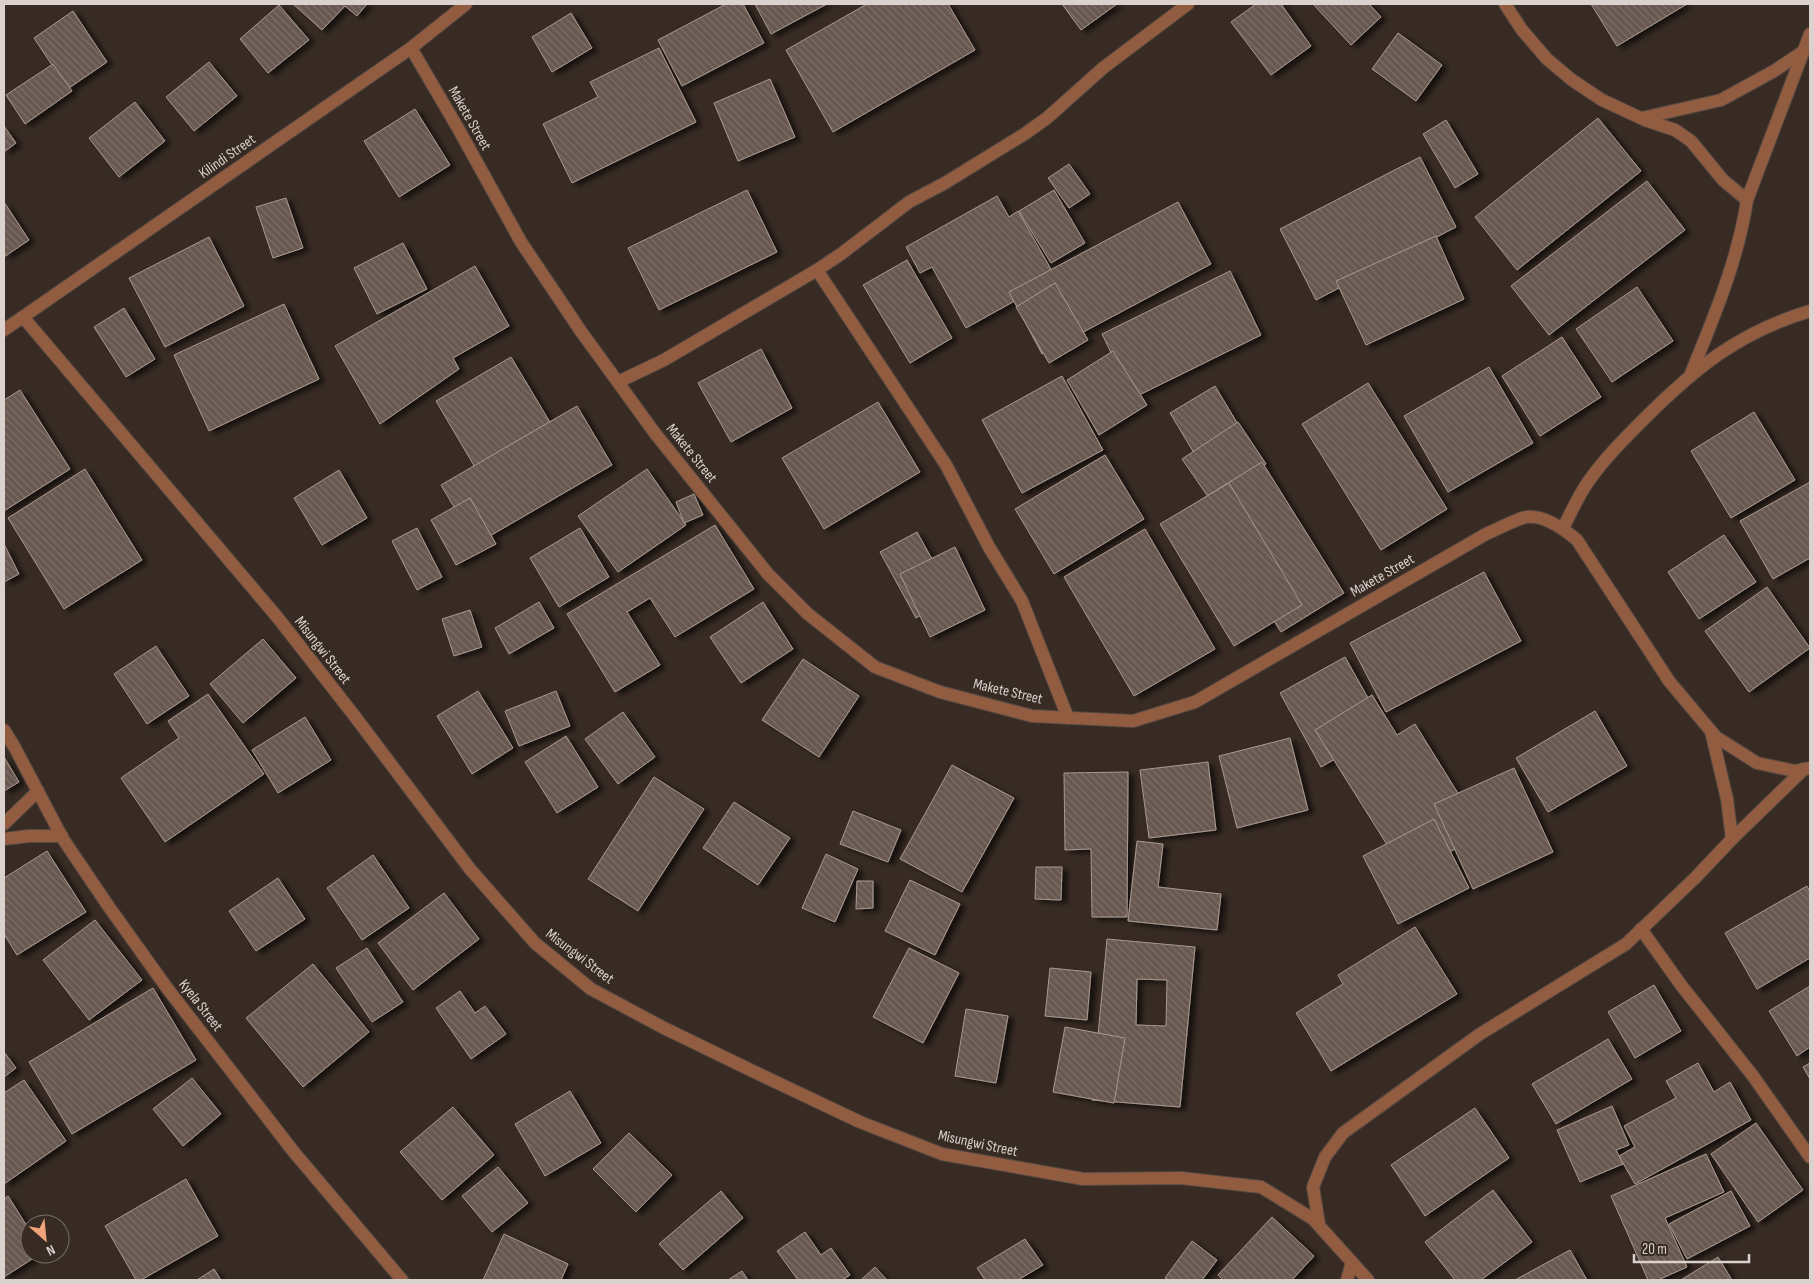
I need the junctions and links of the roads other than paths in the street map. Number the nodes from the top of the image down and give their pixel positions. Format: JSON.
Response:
{"nodes":[{"id":1,"x":466,"y":4,"type":"edge"},
{"id":2,"x":1188,"y":4,"type":"edge"},
{"id":3,"x":1506,"y":4,"type":"edge"},
{"id":4,"x":1810,"y":34,"type":"edge"},
{"id":5,"x":411,"y":48,"type":"junction"},
{"id":6,"x":1804,"y":51,"type":"junction"},
{"id":7,"x":1642,"y":118,"type":"junction"},
{"id":8,"x":1747,"y":200,"type":"junction"},
{"id":9,"x":817,"y":270,"type":"junction"},
{"id":10,"x":1810,"y":311,"type":"edge"},
{"id":11,"x":23,"y":317,"type":"junction"},
{"id":12,"x":4,"y":330,"type":"edge"},
{"id":13,"x":1690,"y":376,"type":"junction"},
{"id":14,"x":618,"y":382,"type":"junction"},
{"id":15,"x":1563,"y":528,"type":"junction"},
{"id":16,"x":1068,"y":718,"type":"junction"},
{"id":17,"x":4,"y":730,"type":"edge"},
{"id":18,"x":1711,"y":731,"type":"junction"},
{"id":19,"x":1807,"y":768,"type":"edge"},
{"id":20,"x":38,"y":791,"type":"junction"},
{"id":21,"x":4,"y":824,"type":"edge"},
{"id":22,"x":62,"y":836,"type":"junction"},
{"id":23,"x":4,"y":838,"type":"edge"},
{"id":24,"x":1732,"y":839,"type":"junction"},
{"id":25,"x":1641,"y":928,"type":"junction"},
{"id":26,"x":1810,"y":1157,"type":"edge"},
{"id":27,"x":1319,"y":1224,"type":"junction"},
{"id":28,"x":1352,"y":1262,"type":"junction"},
{"id":29,"x":402,"y":1280,"type":"edge"},
{"id":30,"x":1347,"y":1280,"type":"edge"},
{"id":31,"x":1368,"y":1280,"type":"edge"}],
"edges":[{"from":1,"to":5,"type":"street","name":"Kilindi Street"},
{"from":2,"to":9,"type":"street"},
{"from":3,"to":7,"type":"street"},
{"from":4,"to":6,"type":"street"},
{"from":5,"to":11,"type":"street","name":"Kilindi Street"},
{"from":5,"to":14,"type":"street","name":"Makete Street"},
{"from":6,"to":7,"type":"street"},
{"from":6,"to":8,"type":"street"},
{"from":7,"to":8,"type":"street"},
{"from":8,"to":13,"type":"street"},
{"from":9,"to":14,"type":"street"},
{"from":9,"to":16,"type":"street"},
{"from":10,"to":13,"type":"street"},
{"from":11,"to":12,"type":"street","name":"Kilindi Street"},
{"from":11,"to":27,"type":"street","name":"Misungwi Street"},
{"from":13,"to":15,"type":"street"},
{"from":14,"to":16,"type":"street","name":"Makete Street"},
{"from":15,"to":16,"type":"street","name":"Makete Street"},
{"from":15,"to":18,"type":"street","name":"Makete Street"},
{"from":17,"to":20,"type":"street","name":"Kyela Street"},
{"from":18,"to":19,"type":"street","name":"Makete Street"},
{"from":18,"to":24,"type":"street"},
{"from":19,"to":24,"type":"street"},
{"from":20,"to":21,"type":"street"},
{"from":20,"to":22,"type":"street","name":"Kyela Street"},
{"from":22,"to":23,"type":"street"},
{"from":22,"to":29,"type":"street","name":"Kyela Street"},
{"from":24,"to":25,"type":"street"},
{"from":25,"to":26,"type":"street"},
{"from":25,"to":27,"type":"street"},
{"from":27,"to":28,"type":"street","name":"Misungwi Street"},
{"from":28,"to":30,"type":"street"},
{"from":28,"to":31,"type":"street","name":"Misungwi Street"}]}
